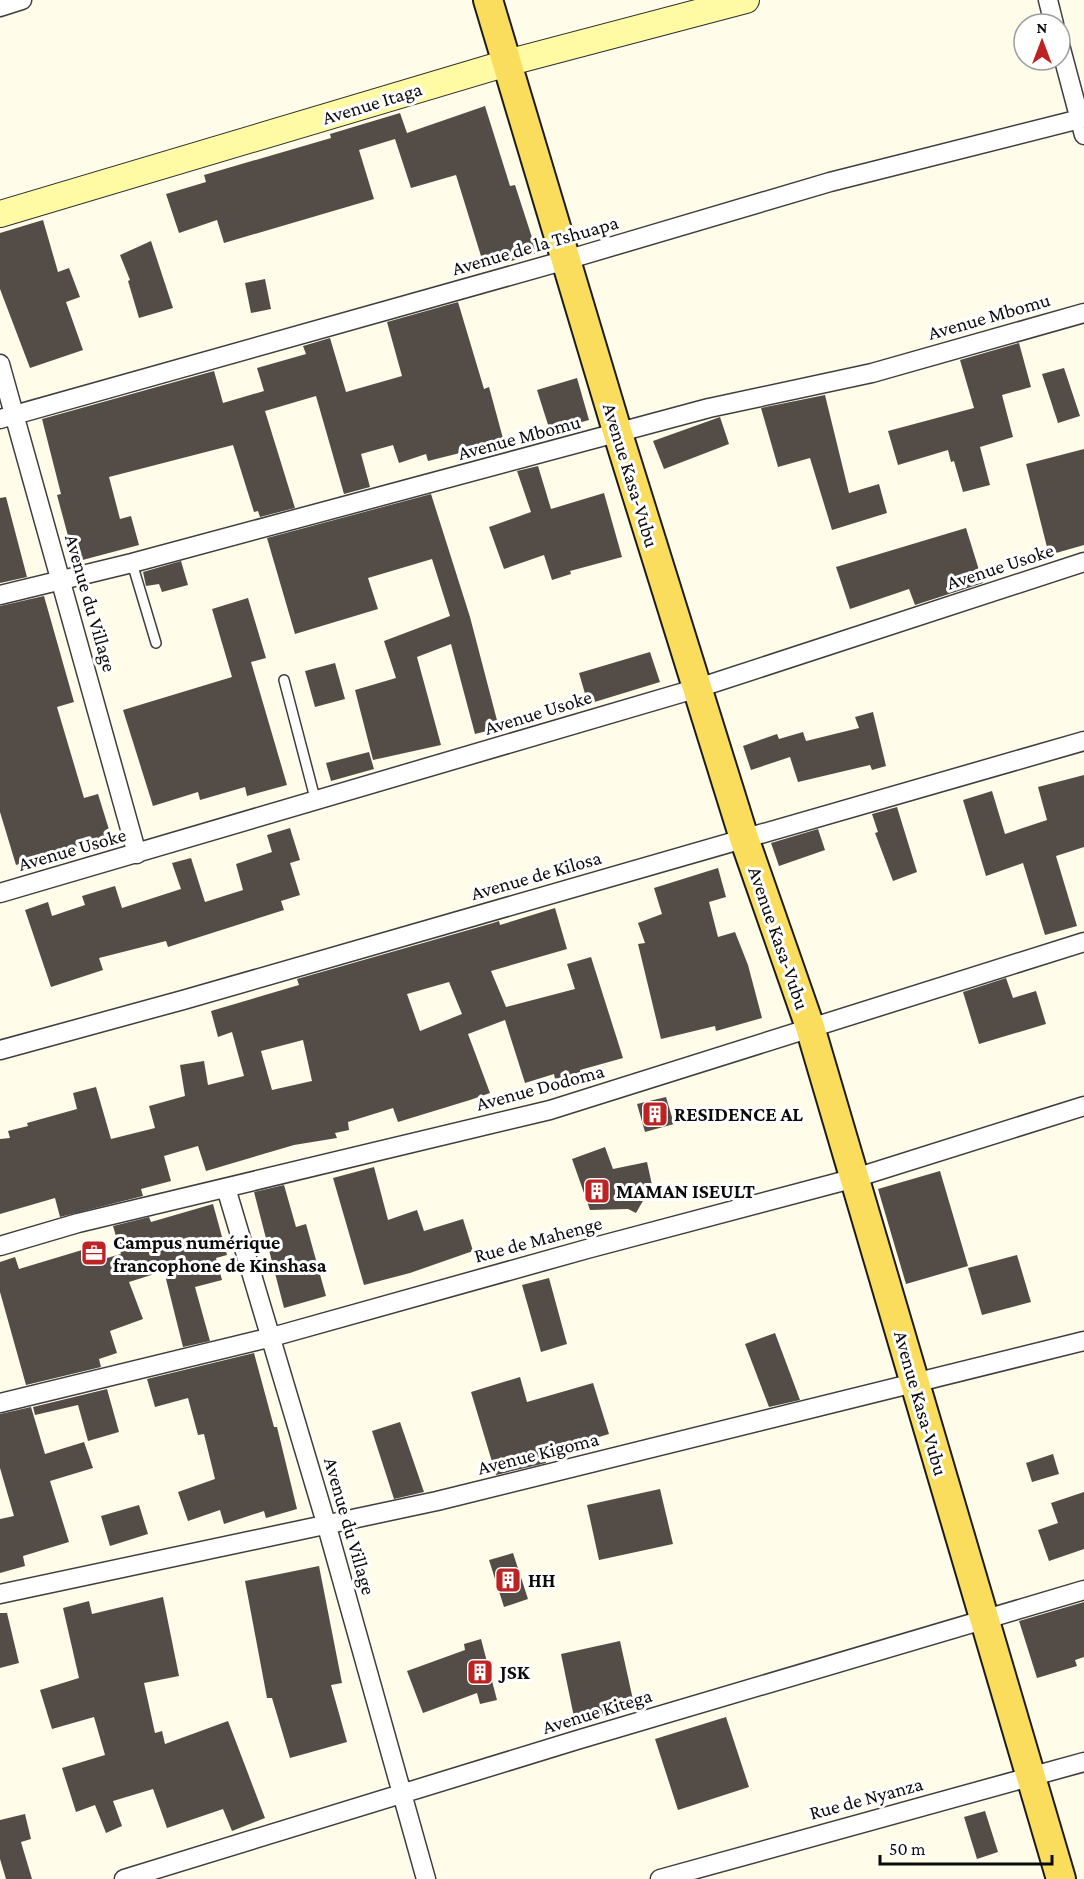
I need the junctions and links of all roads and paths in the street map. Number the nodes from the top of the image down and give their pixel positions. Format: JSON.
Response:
{"nodes":[{"id":1,"x":22,"y":0,"type":"edge"},
{"id":2,"x":488,"y":0,"type":"edge"},
{"id":3,"x":746,"y":0,"type":"edge"},
{"id":4,"x":0,"y":7,"type":"edge"},
{"id":5,"x":507,"y":63,"type":"junction"},
{"id":6,"x":1068,"y":72,"type":"edge"},
{"id":7,"x":1083,"y":124,"type":"edge"},
{"id":8,"x":0,"y":214,"type":"edge"},
{"id":9,"x":566,"y":260,"type":"junction"},
{"id":10,"x":1084,"y":313,"type":"edge"},
{"id":11,"x":0,"y":364,"type":"edge"},
{"id":12,"x":7,"y":417,"type":"edge"},
{"id":13,"x":618,"y":434,"type":"junction"},
{"id":14,"x":1084,"y":562,"type":"edge"},
{"id":15,"x":132,"y":563,"type":"junction"},
{"id":16,"x":62,"y":579,"type":"junction"},
{"id":17,"x":0,"y":595,"type":"edge"},
{"id":18,"x":156,"y":643,"type":"dead end"},
{"id":19,"x":284,"y":680,"type":"dead end"},
{"id":20,"x":699,"y":688,"type":"junction"},
{"id":21,"x":1084,"y":741,"type":"edge"},
{"id":22,"x":316,"y":802,"type":"junction"},
{"id":23,"x":744,"y":838,"type":"junction"},
{"id":24,"x":137,"y":854,"type":"junction"},
{"id":25,"x":0,"y":893,"type":"edge"},
{"id":26,"x":1084,"y":942,"type":"edge"},
{"id":27,"x":810,"y":1028,"type":"junction"},
{"id":28,"x":0,"y":1050,"type":"edge"},
{"id":29,"x":1084,"y":1106,"type":"edge"},
{"id":30,"x":855,"y":1178,"type":"junction"},
{"id":31,"x":226,"y":1188,"type":"junction"},
{"id":32,"x":0,"y":1246,"type":"edge"},
{"id":33,"x":272,"y":1336,"type":"junction"},
{"id":34,"x":1084,"y":1341,"type":"edge"},
{"id":35,"x":914,"y":1381,"type":"junction"},
{"id":36,"x":0,"y":1403,"type":"edge"},
{"id":37,"x":326,"y":1523,"type":"junction"},
{"id":38,"x":1084,"y":1590,"type":"edge"},
{"id":39,"x":0,"y":1594,"type":"edge"},
{"id":40,"x":985,"y":1619,"type":"junction"},
{"id":41,"x":1084,"y":1762,"type":"edge"},
{"id":42,"x":1031,"y":1776,"type":"junction"},
{"id":43,"x":401,"y":1796,"type":"junction"},
{"id":44,"x":124,"y":1879,"type":"edge"},
{"id":45,"x":426,"y":1879,"type":"edge"},
{"id":46,"x":660,"y":1879,"type":"edge"},
{"id":47,"x":1062,"y":1879,"type":"edge"}],
"edges":[{"from":1,"to":4,"type":"street"},
{"from":2,"to":5,"type":"main road","name":"Avenue Kasa-Vubu"},
{"from":3,"to":5,"type":"street","name":"Avenue Itaga"},
{"from":5,"to":8,"type":"street","name":"Avenue Itaga"},
{"from":5,"to":9,"type":"main road","name":"Avenue Kasa-Vubu"},
{"from":6,"to":7,"type":"street"},
{"from":7,"to":9,"type":"street","name":"Avenue de la Tshuapa"},
{"from":9,"to":12,"type":"street","name":"Avenue de la Tshuapa"},
{"from":9,"to":13,"type":"main road","name":"Avenue Kasa-Vubu"},
{"from":10,"to":13,"type":"street","name":"Avenue Mbomu"},
{"from":11,"to":12,"type":"street","name":"Avenue du Village"},
{"from":12,"to":16,"type":"street","name":"Avenue du Village"},
{"from":13,"to":15,"type":"street","name":"Avenue Mbomu"},
{"from":13,"to":20,"type":"main road","name":"Avenue Kasa-Vubu"},
{"from":14,"to":20,"type":"street","name":"Avenue Usoke"},
{"from":15,"to":16,"type":"street","name":"Avenue Mbomu"},
{"from":15,"to":18,"type":"lane"},
{"from":16,"to":17,"type":"street","name":"Avenue Mbomu"},
{"from":16,"to":24,"type":"street","name":"Avenue du Village"},
{"from":19,"to":22,"type":"lane"},
{"from":20,"to":22,"type":"street","name":"Avenue Usoke"},
{"from":20,"to":23,"type":"main road","name":"Avenue Kasa-Vubu"},
{"from":21,"to":23,"type":"street","name":"Avenue de Kilosa"},
{"from":22,"to":24,"type":"street","name":"Avenue Usoke"},
{"from":23,"to":27,"type":"main road","name":"Avenue Kasa-Vubu"},
{"from":23,"to":28,"type":"street","name":"Avenue de Kilosa"},
{"from":24,"to":25,"type":"street","name":"Avenue Usoke"},
{"from":26,"to":27,"type":"street","name":"Avenue Dodoma"},
{"from":27,"to":30,"type":"main road","name":"Avenue Kasa-Vubu"},
{"from":27,"to":31,"type":"street","name":"Avenue Dodoma"},
{"from":29,"to":30,"type":"street","name":"Rue de Mahenge"},
{"from":30,"to":33,"type":"street","name":"Rue de Mahenge"},
{"from":30,"to":35,"type":"main road","name":"Avenue Kasa-Vubu"},
{"from":31,"to":32,"type":"street","name":"Avenue Dodoma"},
{"from":31,"to":33,"type":"street","name":"Avenue du Village"},
{"from":33,"to":36,"type":"street","name":"Rue de Mahenge"},
{"from":33,"to":37,"type":"street","name":"Avenue du Village"},
{"from":34,"to":35,"type":"street","name":"Avenue Kigoma"},
{"from":35,"to":37,"type":"street","name":"Avenue Kigoma"},
{"from":35,"to":40,"type":"main road","name":"Avenue Kasa-Vubu"},
{"from":37,"to":39,"type":"street","name":"Avenue Kigoma"},
{"from":37,"to":43,"type":"street","name":"Avenue du Village"},
{"from":38,"to":40,"type":"street","name":"Avenue Kitega"},
{"from":40,"to":42,"type":"main road","name":"Avenue Kasa-Vubu"},
{"from":40,"to":43,"type":"street","name":"Avenue Kitega"},
{"from":41,"to":42,"type":"street","name":"Rue de Nyanza"},
{"from":42,"to":46,"type":"street","name":"Rue de Nyanza"},
{"from":42,"to":47,"type":"main road","name":"Avenue Kasa-Vubu"},
{"from":43,"to":44,"type":"street","name":"Avenue Kitega"},
{"from":43,"to":45,"type":"street","name":"Avenue du Village"}]}
